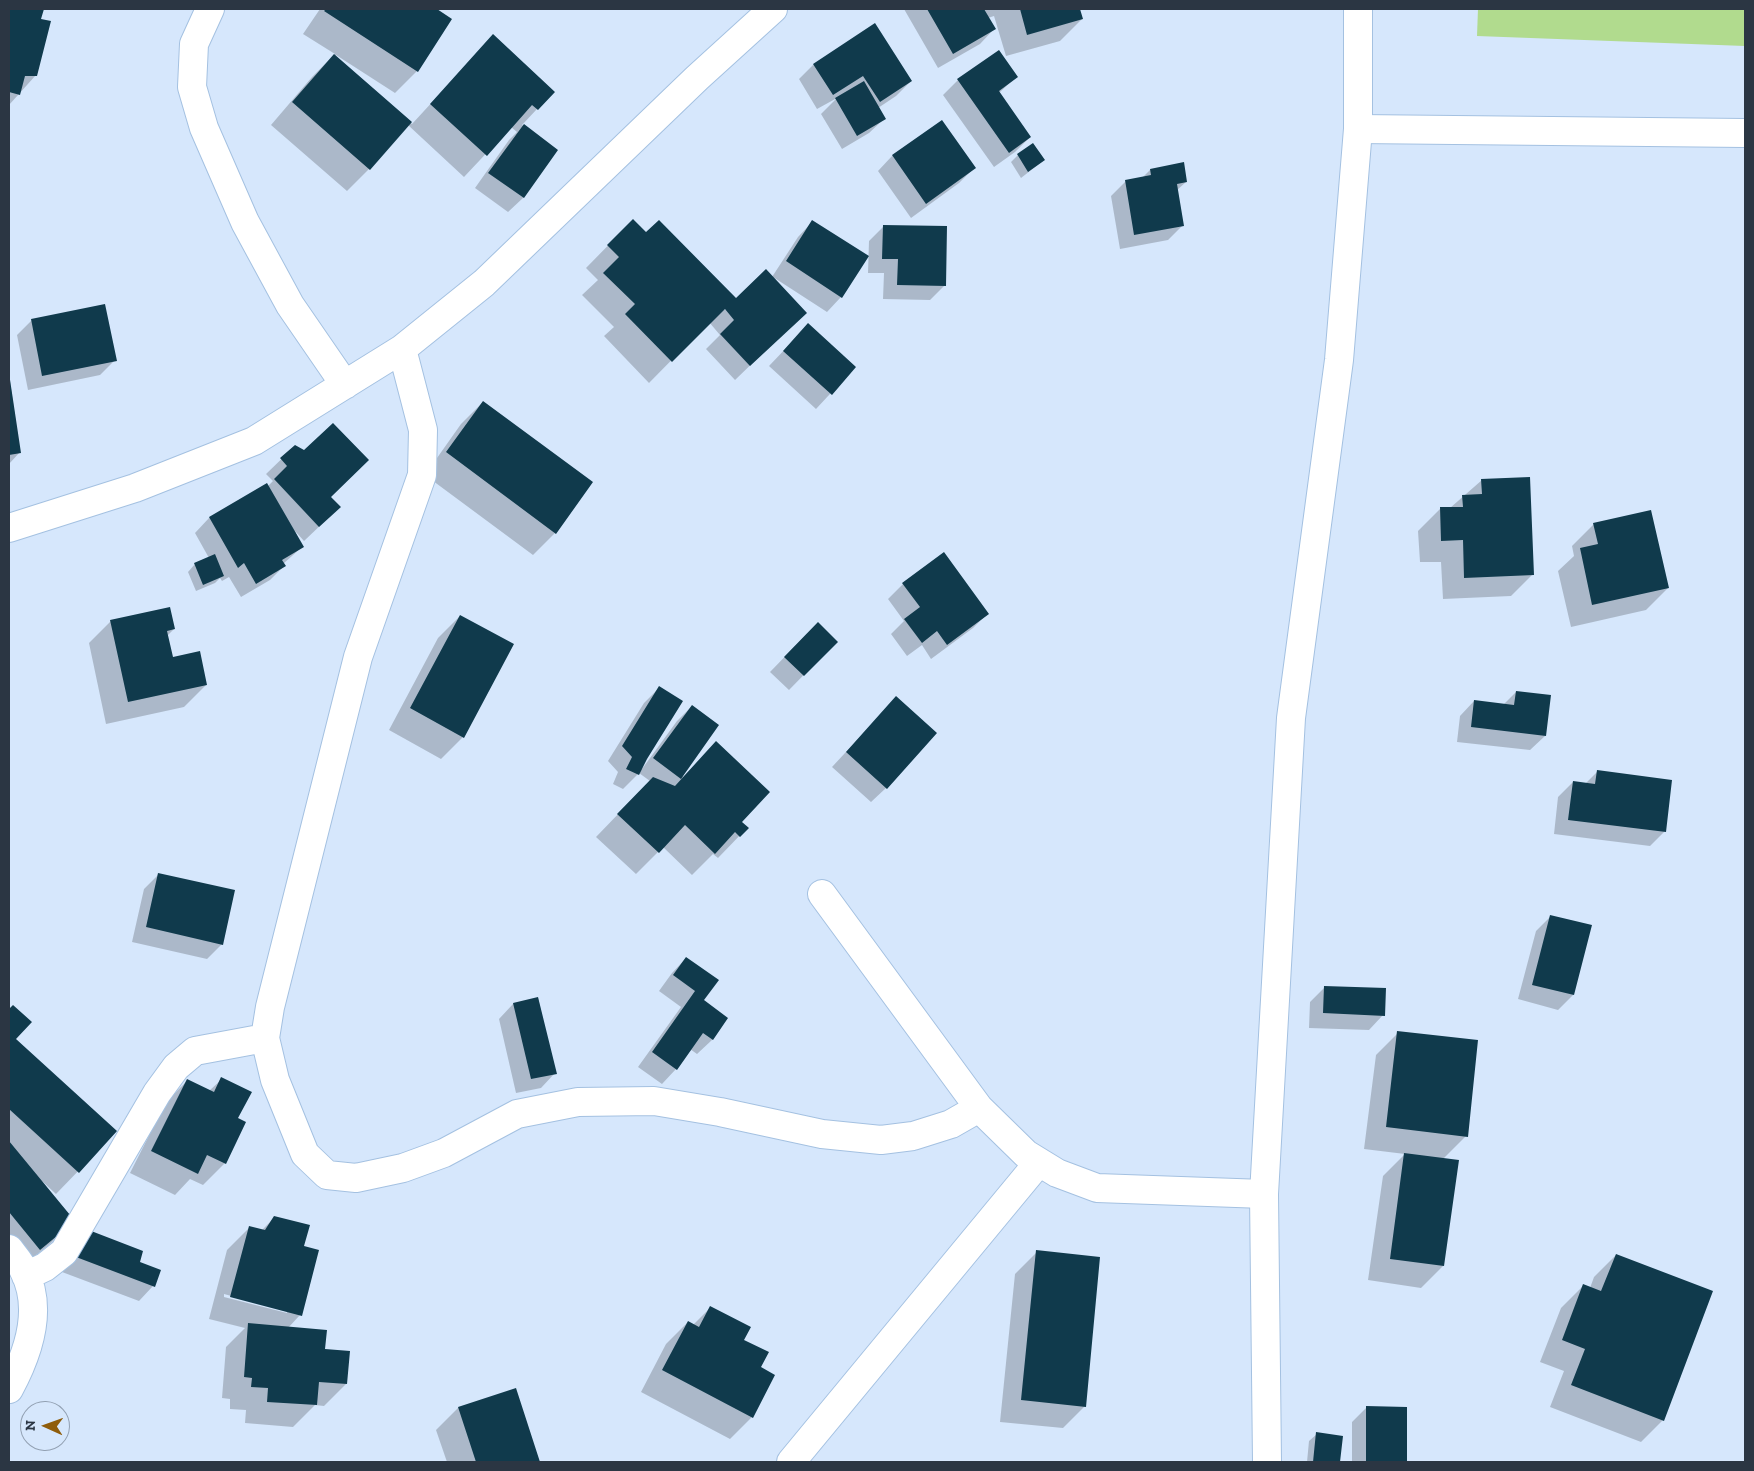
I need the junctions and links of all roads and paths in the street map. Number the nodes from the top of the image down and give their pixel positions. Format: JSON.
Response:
{"nodes":[{"id":1,"x":210,"y":9,"type":"edge"},
{"id":2,"x":773,"y":9,"type":"edge"},
{"id":3,"x":1358,"y":9,"type":"edge"},
{"id":4,"x":1358,"y":129,"type":"junction"},
{"id":5,"x":1745,"y":133,"type":"edge"},
{"id":6,"x":402,"y":349,"type":"junction"},
{"id":7,"x":345,"y":385,"type":"junction"},
{"id":8,"x":9,"y":528,"type":"edge"},
{"id":9,"x":822,"y":894,"type":"dead end"},
{"id":10,"x":265,"y":1038,"type":"junction"},
{"id":11,"x":979,"y":1108,"type":"junction"},
{"id":12,"x":1039,"y":1162,"type":"junction"},
{"id":13,"x":1264,"y":1194,"type":"junction"},
{"id":14,"x":9,"y":1249,"type":"edge"},
{"id":15,"x":26,"y":1276,"type":"junction"},
{"id":16,"x":9,"y":1389,"type":"edge"},
{"id":17,"x":791,"y":1462,"type":"edge"},
{"id":18,"x":1267,"y":1462,"type":"edge"}],
"edges":[{"from":1,"to":7,"type":"street"},
{"from":2,"to":6,"type":"street"},
{"from":3,"to":4,"type":"street"},
{"from":4,"to":5,"type":"street"},
{"from":4,"to":13,"type":"street"},
{"from":6,"to":7,"type":"street"},
{"from":6,"to":10,"type":"street"},
{"from":7,"to":8,"type":"street"},
{"from":9,"to":11,"type":"street"},
{"from":10,"to":11,"type":"street"},
{"from":10,"to":15,"type":"street"},
{"from":11,"to":12,"type":"street"},
{"from":12,"to":13,"type":"street"},
{"from":12,"to":17,"type":"street"},
{"from":13,"to":18,"type":"street"},
{"from":14,"to":15,"type":"street"},
{"from":15,"to":16,"type":"street"}]}
